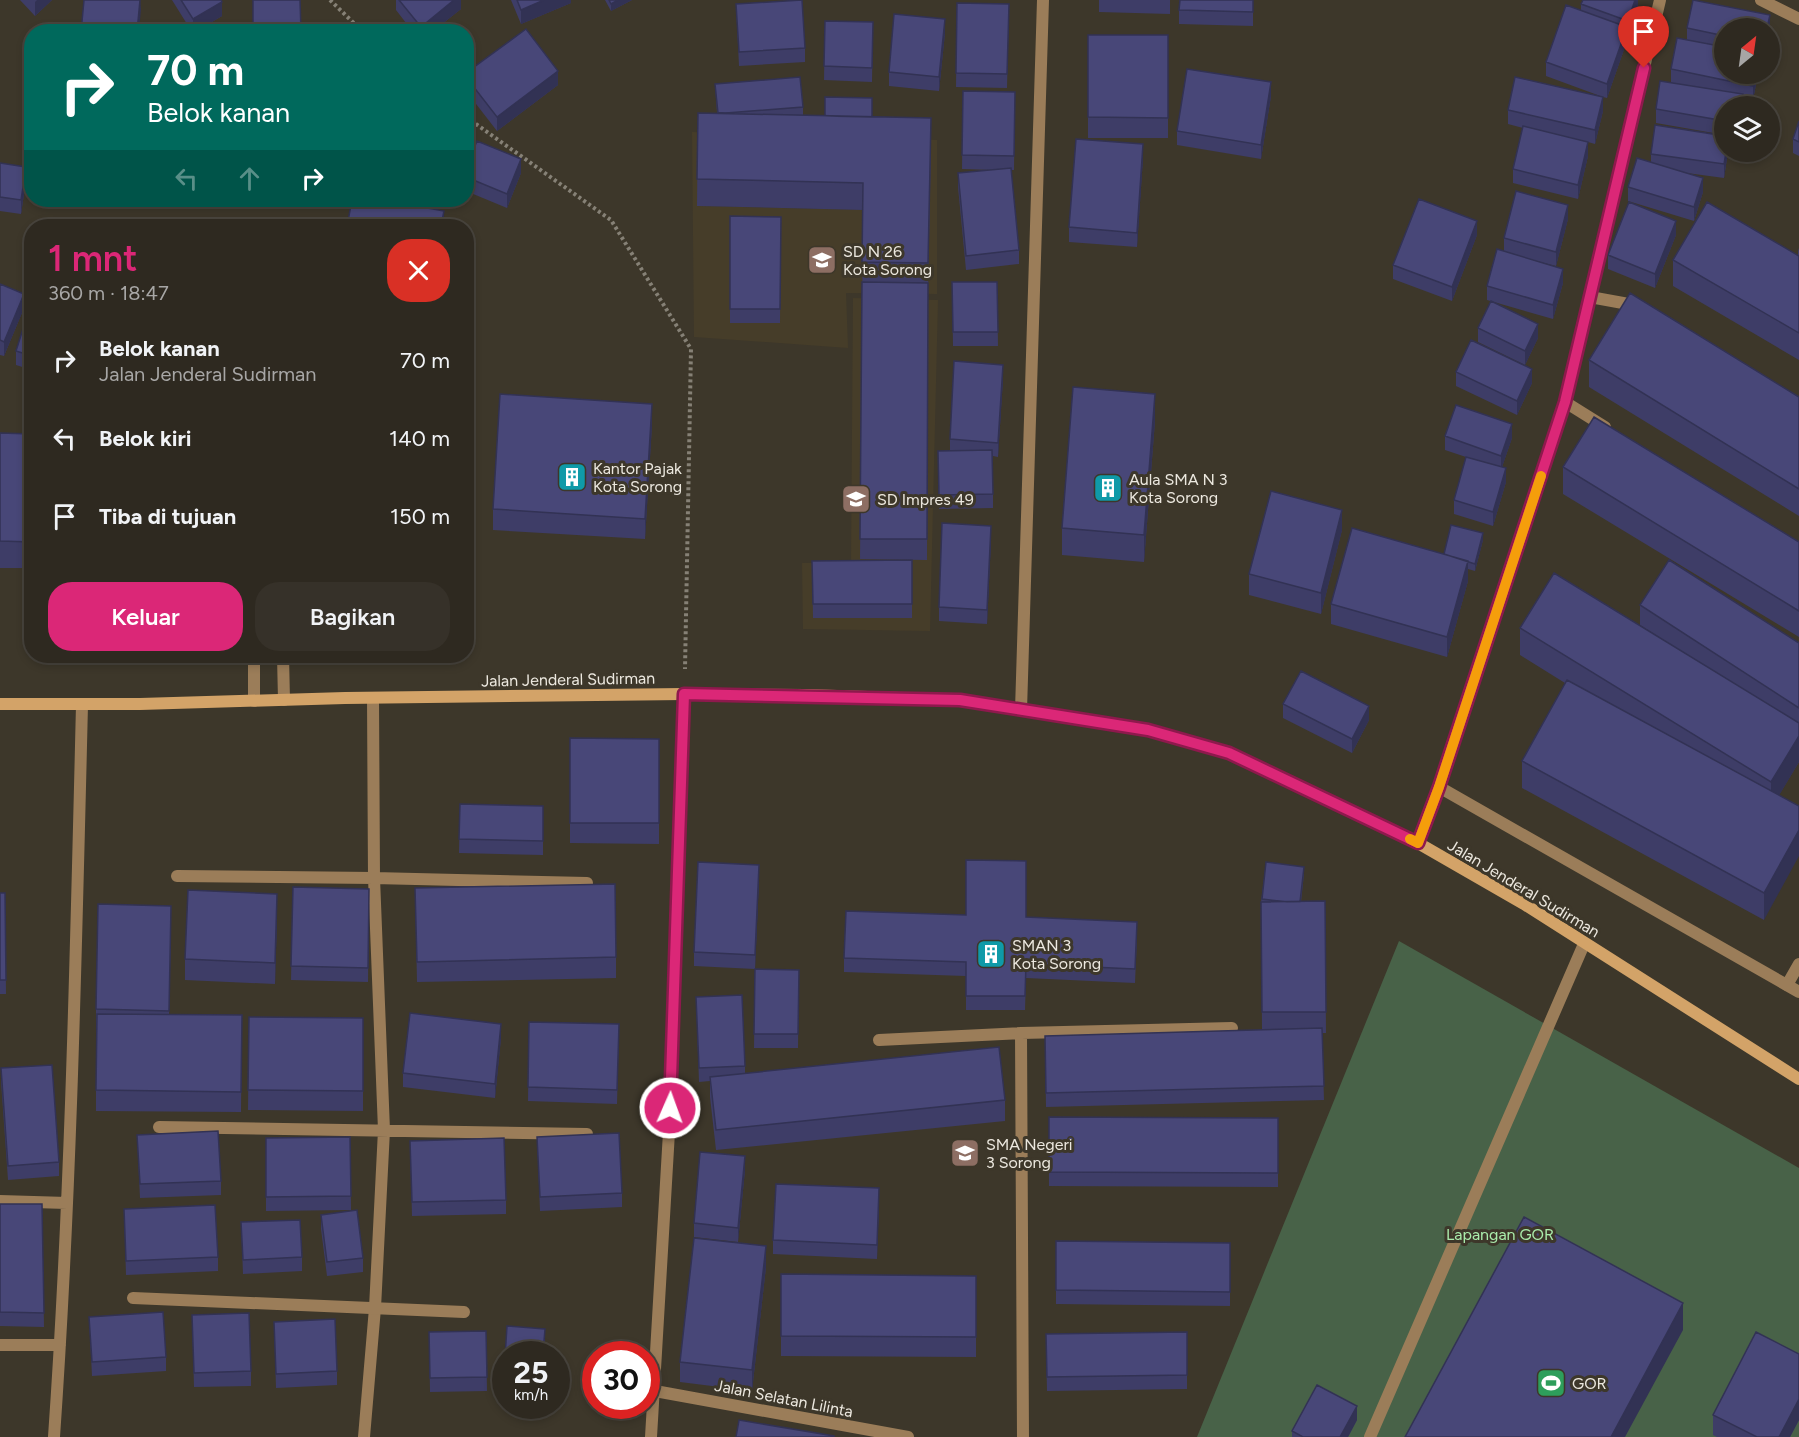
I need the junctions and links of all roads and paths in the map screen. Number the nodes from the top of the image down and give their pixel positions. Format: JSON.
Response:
{"nodes":[{"id":1,"x":330,"y":0,"type":"edge"},
{"id":2,"x":1043,"y":0,"type":"edge"},
{"id":3,"x":1660,"y":0,"type":"edge"},
{"id":4,"x":1761,"y":0,"type":"edge"},
{"id":5,"x":1799,"y":19,"type":"edge"},
{"id":6,"x":355,"y":24,"type":"edge"},
{"id":7,"x":474,"y":123,"type":"edge"},
{"id":8,"x":1590,"y":297,"type":"junction"},
{"id":9,"x":1644,"y":311,"type":"edge"},
{"id":10,"x":1565,"y":402,"type":"junction"},
{"id":11,"x":1616,"y":433,"type":"edge"},
{"id":12,"x":254,"y":663,"type":"edge"},
{"id":13,"x":283,"y":663,"type":"edge"},
{"id":14,"x":684,"y":694,"type":"junction"},
{"id":15,"x":373,"y":698,"type":"junction"},
{"id":16,"x":254,"y":700,"type":"junction"},
{"id":17,"x":284,"y":700,"type":"junction"},
{"id":18,"x":0,"y":704,"type":"edge"},
{"id":19,"x":82,"y":705,"type":"junction"},
{"id":20,"x":1022,"y":710,"type":"junction"},
{"id":21,"x":1439,"y":787,"type":"junction"},
{"id":22,"x":1418,"y":843,"type":"junction"},
{"id":23,"x":177,"y":876,"type":"dead end"},
{"id":24,"x":374,"y":878,"type":"junction"},
{"id":25,"x":587,"y":883,"type":"edge"},
{"id":26,"x":1584,"y":944,"type":"junction"},
{"id":27,"x":1799,"y":964,"type":"edge"},
{"id":28,"x":1787,"y":985,"type":"junction"},
{"id":29,"x":1799,"y":992,"type":"edge"},
{"id":30,"x":1232,"y":1028,"type":"edge"},
{"id":31,"x":1021,"y":1033,"type":"junction"},
{"id":32,"x":879,"y":1040,"type":"dead end"},
{"id":33,"x":1799,"y":1079,"type":"edge"},
{"id":34,"x":159,"y":1127,"type":"dead end"},
{"id":35,"x":384,"y":1130,"type":"junction"},
{"id":36,"x":587,"y":1134,"type":"edge"},
{"id":37,"x":0,"y":1201,"type":"edge"},
{"id":38,"x":67,"y":1203,"type":"junction"},
{"id":39,"x":133,"y":1298,"type":"dead end"},
{"id":40,"x":375,"y":1308,"type":"junction"},
{"id":41,"x":464,"y":1312,"type":"dead end"},
{"id":42,"x":658,"y":1341,"type":"edge"},
{"id":43,"x":60,"y":1345,"type":"junction"},
{"id":44,"x":0,"y":1346,"type":"edge"},
{"id":45,"x":660,"y":1392,"type":"edge"},
{"id":46,"x":653,"y":1419,"type":"edge"},
{"id":47,"x":863,"y":1434,"type":"edge"},
{"id":48,"x":54,"y":1437,"type":"edge"},
{"id":49,"x":364,"y":1437,"type":"edge"},
{"id":50,"x":651,"y":1437,"type":"edge"},
{"id":51,"x":908,"y":1437,"type":"edge"},
{"id":52,"x":1023,"y":1437,"type":"edge"},
{"id":53,"x":1370,"y":1437,"type":"edge"}],
"edges":[{"from":1,"to":6,"type":"path"},
{"from":2,"to":20,"type":"street"},
{"from":3,"to":8,"type":"street"},
{"from":4,"to":5,"type":"street"},
{"from":7,"to":14,"type":"path"},
{"from":8,"to":9,"type":"street"},
{"from":8,"to":10,"type":"street"},
{"from":10,"to":11,"type":"street"},
{"from":10,"to":21,"type":"street"},
{"from":12,"to":16,"type":"street"},
{"from":13,"to":17,"type":"street"},
{"from":14,"to":15,"type":"main road","name":"Jalan Jenderal Sudirman"},
{"from":14,"to":20,"type":"main road","name":"Jalan Jenderal Sudirman"},
{"from":14,"to":42,"type":"street"},
{"from":15,"to":17,"type":"main road","name":"Jalan Jenderal Sudirman"},
{"from":15,"to":24,"type":"street"},
{"from":16,"to":17,"type":"main road","name":"Jalan Jenderal Sudirman"},
{"from":16,"to":19,"type":"main road","name":"Jalan Jenderal Sudirman"},
{"from":18,"to":19,"type":"main road","name":"Jalan Jenderal Sudirman"},
{"from":19,"to":38,"type":"street"},
{"from":20,"to":22,"type":"main road","name":"Jalan Jenderal Sudirman"},
{"from":21,"to":22,"type":"street"},
{"from":21,"to":28,"type":"street"},
{"from":22,"to":26,"type":"main road","name":"Jalan Jenderal Sudirman"},
{"from":23,"to":24,"type":"street"},
{"from":24,"to":25,"type":"street"},
{"from":24,"to":35,"type":"street"},
{"from":26,"to":33,"type":"main road","name":"Jalan Jenderal Sudirman"},
{"from":26,"to":53,"type":"street"},
{"from":27,"to":28,"type":"street"},
{"from":28,"to":29,"type":"street"},
{"from":30,"to":31,"type":"street"},
{"from":31,"to":32,"type":"street"},
{"from":31,"to":52,"type":"street"},
{"from":34,"to":35,"type":"street"},
{"from":35,"to":36,"type":"street"},
{"from":35,"to":40,"type":"street"},
{"from":37,"to":38,"type":"street"},
{"from":38,"to":43,"type":"street"},
{"from":39,"to":40,"type":"street"},
{"from":40,"to":41,"type":"street"},
{"from":40,"to":49,"type":"street"},
{"from":43,"to":44,"type":"street"},
{"from":43,"to":48,"type":"street"},
{"from":45,"to":47,"type":"street","name":"Jalan Selatan Lilinta"},
{"from":46,"to":50,"type":"street"},
{"from":47,"to":51,"type":"street","name":"Jalan Selatan Lilinta"}]}
